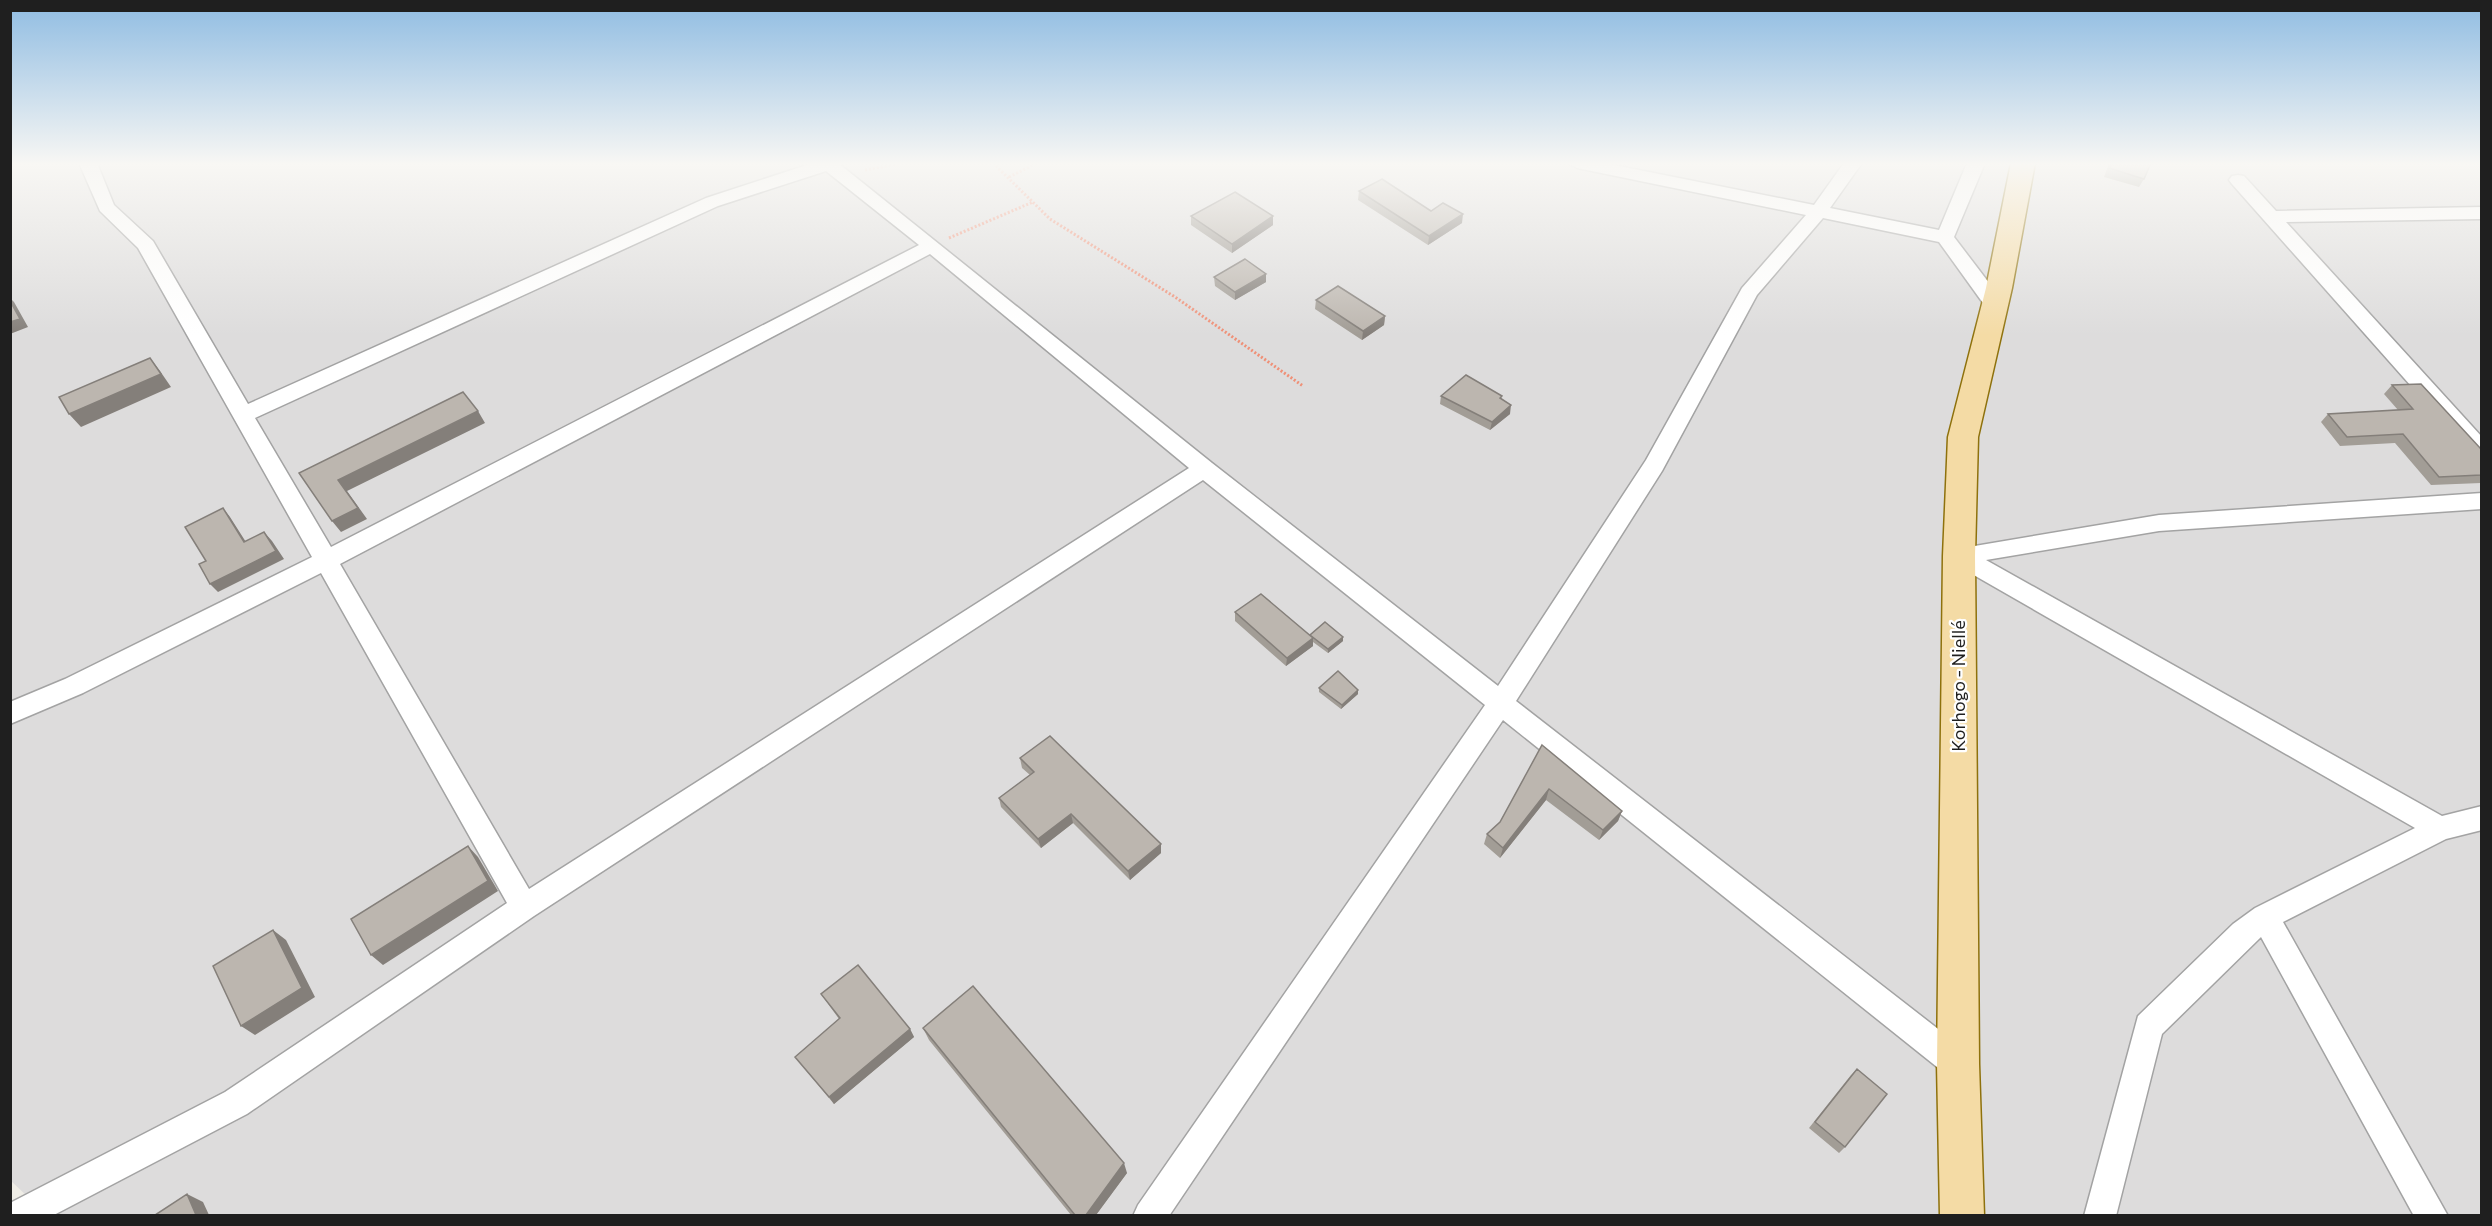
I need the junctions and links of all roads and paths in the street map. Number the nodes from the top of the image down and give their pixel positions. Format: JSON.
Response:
{"nodes":[{"id":1,"x":120,"y":220,"type":"edge"},
{"id":2,"x":672,"y":220,"type":"edge"},
{"id":3,"x":899,"y":220,"type":"edge"},
{"id":4,"x":991,"y":220,"type":"edge"},
{"id":5,"x":1052,"y":220,"type":"edge"},
{"id":6,"x":1811,"y":220,"type":"edge"},
{"id":7,"x":1860,"y":220,"type":"edge"},
{"id":8,"x":1952,"y":220,"type":"edge"},
{"id":9,"x":2012,"y":220,"type":"edge"},
{"id":10,"x":2276,"y":220,"type":"edge"},
{"id":11,"x":1945,"y":237,"type":"junction"},
{"id":12,"x":932,"y":246,"type":"junction"},
{"id":13,"x":1995,"y":305,"type":"junction"},
{"id":14,"x":1303,"y":386,"type":"dead end"},
{"id":15,"x":242,"y":415,"type":"junction"},
{"id":16,"x":2481,"y":452,"type":"edge"},
{"id":17,"x":1204,"y":469,"type":"junction"},
{"id":18,"x":2481,"y":501,"type":"edge"},
{"id":19,"x":1959,"y":556,"type":"junction"},
{"id":20,"x":326,"y":561,"type":"junction"},
{"id":21,"x":1501,"y":703,"type":"junction"},
{"id":22,"x":10,"y":714,"type":"edge"},
{"id":23,"x":2481,"y":818,"type":"edge"},
{"id":24,"x":2440,"y":829,"type":"junction"},
{"id":25,"x":524,"y":907,"type":"junction"},
{"id":26,"x":2265,"y":917,"type":"junction"},
{"id":27,"x":1958,"y":1064,"type":"junction"},
{"id":28,"x":18,"y":1215,"type":"edge"},
{"id":29,"x":1149,"y":1215,"type":"edge"},
{"id":30,"x":1962,"y":1215,"type":"edge"},
{"id":31,"x":2100,"y":1215,"type":"edge"},
{"id":32,"x":2432,"y":1215,"type":"edge"}],
"edges":[{"from":1,"to":15,"type":"street"},
{"from":2,"to":15,"type":"street"},
{"from":3,"to":12,"type":"street"},
{"from":4,"to":12,"type":"path"},
{"from":5,"to":14,"type":"path"},
{"from":6,"to":21,"type":"street"},
{"from":7,"to":11,"type":"street"},
{"from":8,"to":11,"type":"street"},
{"from":9,"to":13,"type":"main road","name":"Korhogo - Niellé"},
{"from":10,"to":16,"type":"street"},
{"from":11,"to":13,"type":"street"},
{"from":12,"to":17,"type":"street"},
{"from":12,"to":20,"type":"street"},
{"from":13,"to":19,"type":"main road","name":"Korhogo - Niellé"},
{"from":15,"to":20,"type":"street"},
{"from":17,"to":21,"type":"street"},
{"from":17,"to":25,"type":"street"},
{"from":18,"to":19,"type":"street"},
{"from":19,"to":24,"type":"street"},
{"from":19,"to":27,"type":"main road","name":"Korhogo - Niellé"},
{"from":20,"to":22,"type":"street"},
{"from":20,"to":25,"type":"street"},
{"from":21,"to":27,"type":"street"},
{"from":21,"to":29,"type":"street"},
{"from":23,"to":24,"type":"street"},
{"from":24,"to":26,"type":"street"},
{"from":25,"to":28,"type":"street"},
{"from":26,"to":31,"type":"street"},
{"from":26,"to":32,"type":"street"},
{"from":27,"to":30,"type":"main road","name":"Korhogo - Niellé"}]}
